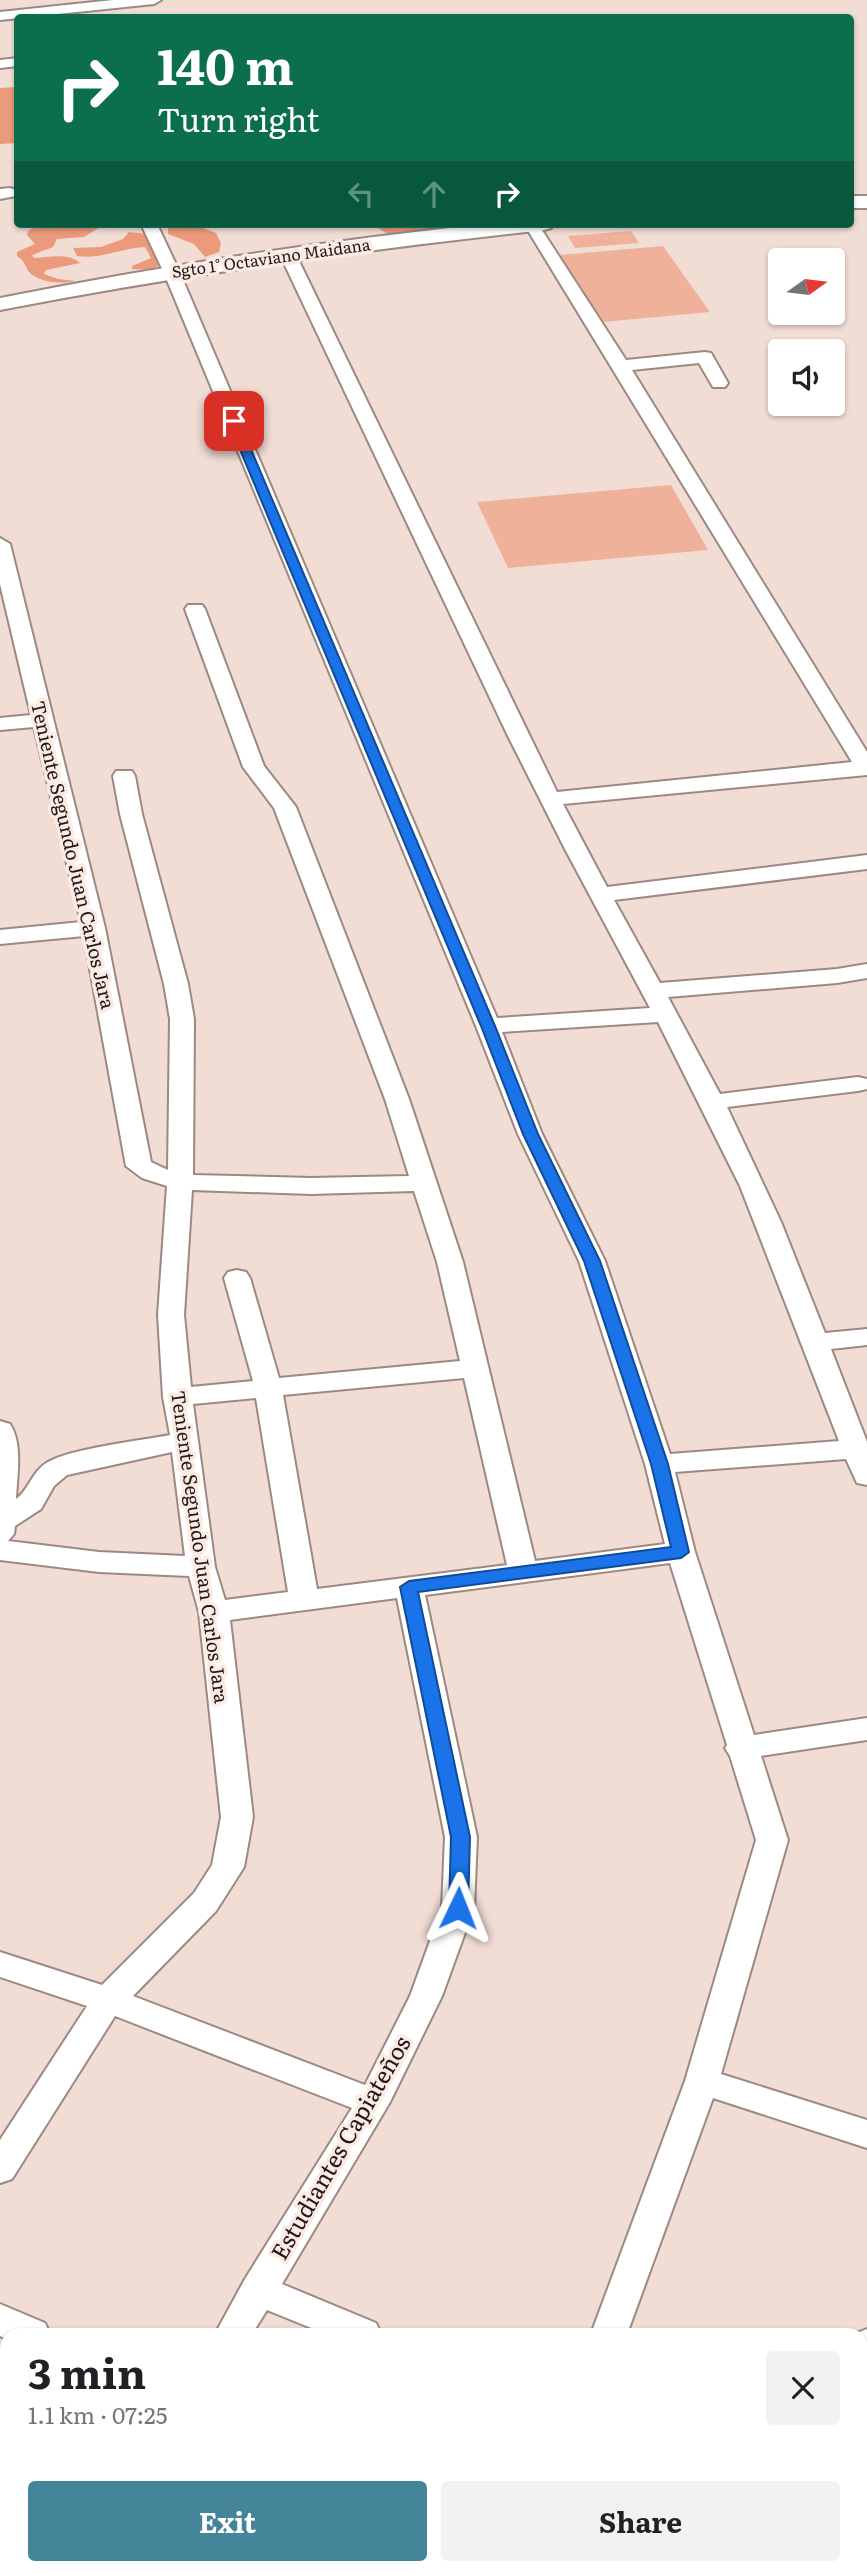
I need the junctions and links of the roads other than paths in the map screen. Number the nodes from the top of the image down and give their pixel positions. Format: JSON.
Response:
{"nodes":[{"id":1,"x":154,"y":0,"type":"edge"},
{"id":2,"x":115,"y":2,"type":"edge"},
{"id":3,"x":16,"y":14,"type":"edge"},
{"id":4,"x":151,"y":228,"type":"edge"},
{"id":5,"x":510,"y":228,"type":"edge"},
{"id":6,"x":540,"y":228,"type":"edge"},
{"id":7,"x":289,"y":257,"type":"junction"},
{"id":8,"x":172,"y":273,"type":"junction"},
{"id":9,"x":0,"y":304,"type":"edge"},
{"id":10,"x":621,"y":366,"type":"junction"},
{"id":11,"x":719,"y":383,"type":"dead end"},
{"id":12,"x":0,"y":544,"type":"edge"},
{"id":13,"x":195,"y":609,"type":"dead end"},
{"id":14,"x":42,"y":720,"type":"junction"},
{"id":15,"x":0,"y":724,"type":"edge"},
{"id":16,"x":867,"y":768,"type":"edge"},
{"id":17,"x":124,"y":776,"type":"dead end"},
{"id":18,"x":550,"y":799,"type":"junction"},
{"id":19,"x":867,"y":862,"type":"edge"},
{"id":20,"x":600,"y":895,"type":"junction"},
{"id":21,"x":94,"y":928,"type":"junction"},
{"id":22,"x":0,"y":937,"type":"edge"},
{"id":23,"x":867,"y":971,"type":"edge"},
{"id":24,"x":654,"y":991,"type":"junction"},
{"id":25,"x":667,"y":1014,"type":"junction"},
{"id":26,"x":488,"y":1026,"type":"junction"},
{"id":27,"x":858,"y":1084,"type":"dead end"},
{"id":28,"x":712,"y":1102,"type":"junction"},
{"id":29,"x":180,"y":1182,"type":"junction"},
{"id":30,"x":424,"y":1183,"type":"junction"},
{"id":31,"x":237,"y":1278,"type":"dead end"},
{"id":32,"x":867,"y":1337,"type":"edge"},
{"id":33,"x":817,"y":1342,"type":"junction"},
{"id":34,"x":475,"y":1368,"type":"junction"},
{"id":35,"x":268,"y":1387,"type":"junction"},
{"id":36,"x":177,"y":1397,"type":"junction"},
{"id":37,"x":0,"y":1430,"type":"edge"},
{"id":38,"x":184,"y":1441,"type":"junction"},
{"id":39,"x":856,"y":1449,"type":"junction"},
{"id":40,"x":659,"y":1464,"type":"junction"},
{"id":41,"x":867,"y":1476,"type":"edge"},
{"id":42,"x":1,"y":1522,"type":"edge"},
{"id":43,"x":0,"y":1536,"type":"edge"},
{"id":44,"x":0,"y":1550,"type":"edge"},
{"id":45,"x":681,"y":1552,"type":"junction"},
{"id":46,"x":201,"y":1567,"type":"junction"},
{"id":47,"x":523,"y":1573,"type":"junction"},
{"id":48,"x":409,"y":1587,"type":"junction"},
{"id":49,"x":304,"y":1601,"type":"junction"},
{"id":50,"x":214,"y":1612,"type":"junction"},
{"id":51,"x":867,"y":1729,"type":"edge"},
{"id":52,"x":740,"y":1748,"type":"junction"},
{"id":53,"x":0,"y":1964,"type":"edge"},
{"id":54,"x":108,"y":2000,"type":"junction"},
{"id":55,"x":702,"y":2081,"type":"junction"},
{"id":56,"x":373,"y":2102,"type":"junction"},
{"id":57,"x":867,"y":2134,"type":"edge"},
{"id":58,"x":0,"y":2169,"type":"edge"},
{"id":59,"x":258,"y":2290,"type":"junction"},
{"id":60,"x":0,"y":2319,"type":"edge"},
{"id":61,"x":19,"y":2328,"type":"edge"},
{"id":62,"x":236,"y":2328,"type":"edge"},
{"id":63,"x":349,"y":2328,"type":"edge"},
{"id":64,"x":612,"y":2328,"type":"edge"}],
"edges":[{"from":1,"to":2,"type":"street"},
{"from":2,"to":3,"type":"street"},
{"from":4,"to":8,"type":"street"},
{"from":5,"to":7,"type":"main road","name":"Sgto 1° Octaviano Maidana"},
{"from":6,"to":10,"type":"street"},
{"from":7,"to":8,"type":"main road","name":"Sgto 1° Octaviano Maidana"},
{"from":7,"to":18,"type":"street"},
{"from":8,"to":9,"type":"main road","name":"Sgto 1° Octaviano Maidana"},
{"from":8,"to":26,"type":"street"},
{"from":10,"to":11,"type":"street"},
{"from":10,"to":16,"type":"street"},
{"from":12,"to":14,"type":"street","name":"Teniente Segundo Juan Carlos Jara"},
{"from":13,"to":30,"type":"street"},
{"from":14,"to":15,"type":"street"},
{"from":14,"to":21,"type":"street","name":"Teniente Segundo Juan Carlos Jara"},
{"from":16,"to":18,"type":"street"},
{"from":17,"to":29,"type":"street","name":"Teniente Segundo Juan Carlos Jara"},
{"from":18,"to":20,"type":"street"},
{"from":19,"to":20,"type":"street"},
{"from":20,"to":24,"type":"street"},
{"from":21,"to":22,"type":"street"},
{"from":21,"to":29,"type":"street","name":"Teniente Segundo Juan Carlos Jara"},
{"from":23,"to":24,"type":"street"},
{"from":24,"to":25,"type":"street"},
{"from":25,"to":26,"type":"street"},
{"from":25,"to":28,"type":"street"},
{"from":26,"to":40,"type":"street"},
{"from":27,"to":28,"type":"street"},
{"from":28,"to":33,"type":"street"},
{"from":29,"to":30,"type":"street"},
{"from":29,"to":36,"type":"street","name":"Teniente Segundo Juan Carlos Jara"},
{"from":30,"to":34,"type":"street"},
{"from":31,"to":35,"type":"street"},
{"from":32,"to":33,"type":"street"},
{"from":33,"to":39,"type":"street"},
{"from":34,"to":35,"type":"street"},
{"from":34,"to":47,"type":"street"},
{"from":35,"to":36,"type":"street"},
{"from":35,"to":49,"type":"street"},
{"from":36,"to":38,"type":"street","name":"Teniente Segundo Juan Carlos Jara"},
{"from":37,"to":42,"type":"street"},
{"from":38,"to":42,"type":"street"},
{"from":38,"to":46,"type":"street","name":"Teniente Segundo Juan Carlos Jara"},
{"from":39,"to":40,"type":"street"},
{"from":39,"to":41,"type":"street"},
{"from":40,"to":45,"type":"street"},
{"from":42,"to":43,"type":"street"},
{"from":44,"to":46,"type":"street"},
{"from":45,"to":47,"type":"street"},
{"from":45,"to":52,"type":"street"},
{"from":46,"to":50,"type":"street","name":"Teniente Segundo Juan Carlos Jara"},
{"from":47,"to":48,"type":"street"},
{"from":48,"to":49,"type":"street"},
{"from":48,"to":56,"type":"street","name":"Estudiantes Capiateños"},
{"from":49,"to":50,"type":"street"},
{"from":50,"to":54,"type":"street","name":"Teniente Segundo Juan Carlos Jara"},
{"from":51,"to":52,"type":"street"},
{"from":52,"to":55,"type":"street"},
{"from":53,"to":54,"type":"street"},
{"from":54,"to":56,"type":"street"},
{"from":54,"to":58,"type":"street","name":"Teniente Segundo Juan Carlos Jara"},
{"from":55,"to":57,"type":"street"},
{"from":55,"to":64,"type":"street"},
{"from":56,"to":59,"type":"street","name":"Estudiantes Capiateños"},
{"from":59,"to":62,"type":"street","name":"Estudiantes Capiateños"},
{"from":59,"to":63,"type":"street"},
{"from":60,"to":61,"type":"street"}]}
